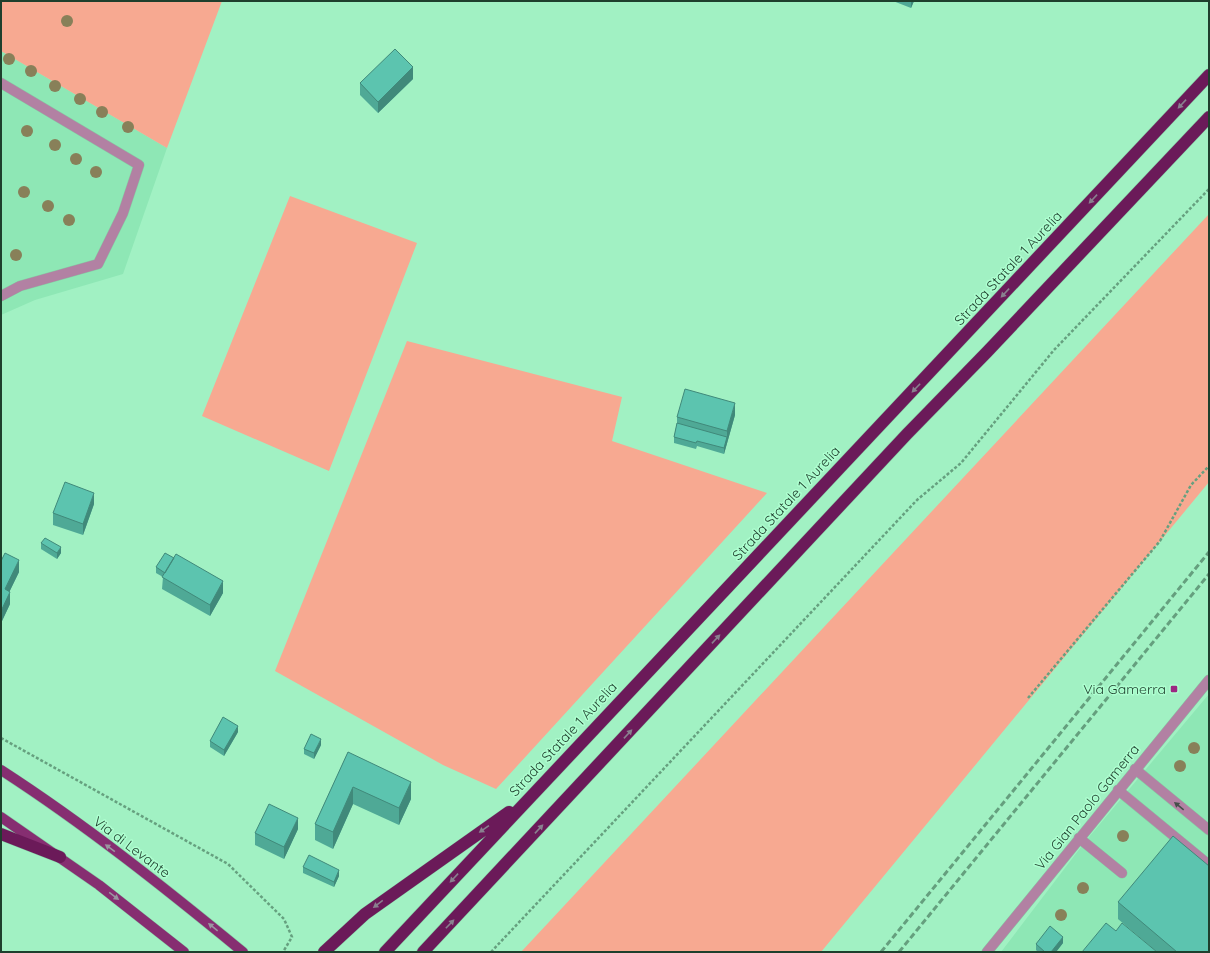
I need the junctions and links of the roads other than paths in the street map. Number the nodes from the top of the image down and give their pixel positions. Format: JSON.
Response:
{"nodes":[{"id":1,"x":1209,"y":75,"type":"edge"},
{"id":2,"x":1,"y":83,"type":"edge"},
{"id":3,"x":1209,"y":117,"type":"edge"},
{"id":4,"x":1,"y":296,"type":"edge"},
{"id":5,"x":1209,"y":680,"type":"edge"},
{"id":6,"x":1135,"y":769,"type":"junction"},
{"id":7,"x":1,"y":770,"type":"edge"},
{"id":8,"x":1118,"y":790,"type":"junction"},
{"id":9,"x":528,"y":798,"type":"junction"},
{"id":10,"x":1,"y":817,"type":"edge"},
{"id":11,"x":1209,"y":830,"type":"edge"},
{"id":12,"x":1,"y":834,"type":"edge"},
{"id":13,"x":1079,"y":838,"type":"junction"},
{"id":14,"x":60,"y":857,"type":"junction"},
{"id":15,"x":1209,"y":865,"type":"edge"},
{"id":16,"x":1122,"y":874,"type":"dead end"},
{"id":17,"x":993,"y":950,"type":"edge"},
{"id":18,"x":184,"y":952,"type":"edge"},
{"id":19,"x":243,"y":952,"type":"edge"},
{"id":20,"x":324,"y":952,"type":"edge"},
{"id":21,"x":385,"y":952,"type":"edge"},
{"id":22,"x":423,"y":952,"type":"edge"}],
"edges":[{"from":1,"to":9,"type":"highway","name":"Strada Statale 1 Aurelia","one_way":true},
{"from":2,"to":4,"type":"street"},
{"from":22,"to":3,"type":"highway","one_way":true},
{"from":5,"to":6,"type":"street","name":"Via Gian Paolo Gamerra"},
{"from":6,"to":8,"type":"street","name":"Via Gian Paolo Gamerra"},
{"from":11,"to":6,"type":"street","one_way":true},
{"from":19,"to":7,"type":"main road","name":"Via di Levante","one_way":true},
{"from":8,"to":13,"type":"street","name":"Via Gian Paolo Gamerra"},
{"from":8,"to":15,"type":"street"},
{"from":9,"to":20,"type":"highway","one_way":true},
{"from":9,"to":21,"type":"highway","name":"Strada Statale 1 Aurelia","one_way":true},
{"from":10,"to":14,"type":"main road"},
{"from":12,"to":14,"type":"highway"},
{"from":13,"to":16,"type":"street"},
{"from":13,"to":17,"type":"street","name":"Via Gian Paolo Gamerra"},
{"from":14,"to":18,"type":"main road","one_way":true}]}
